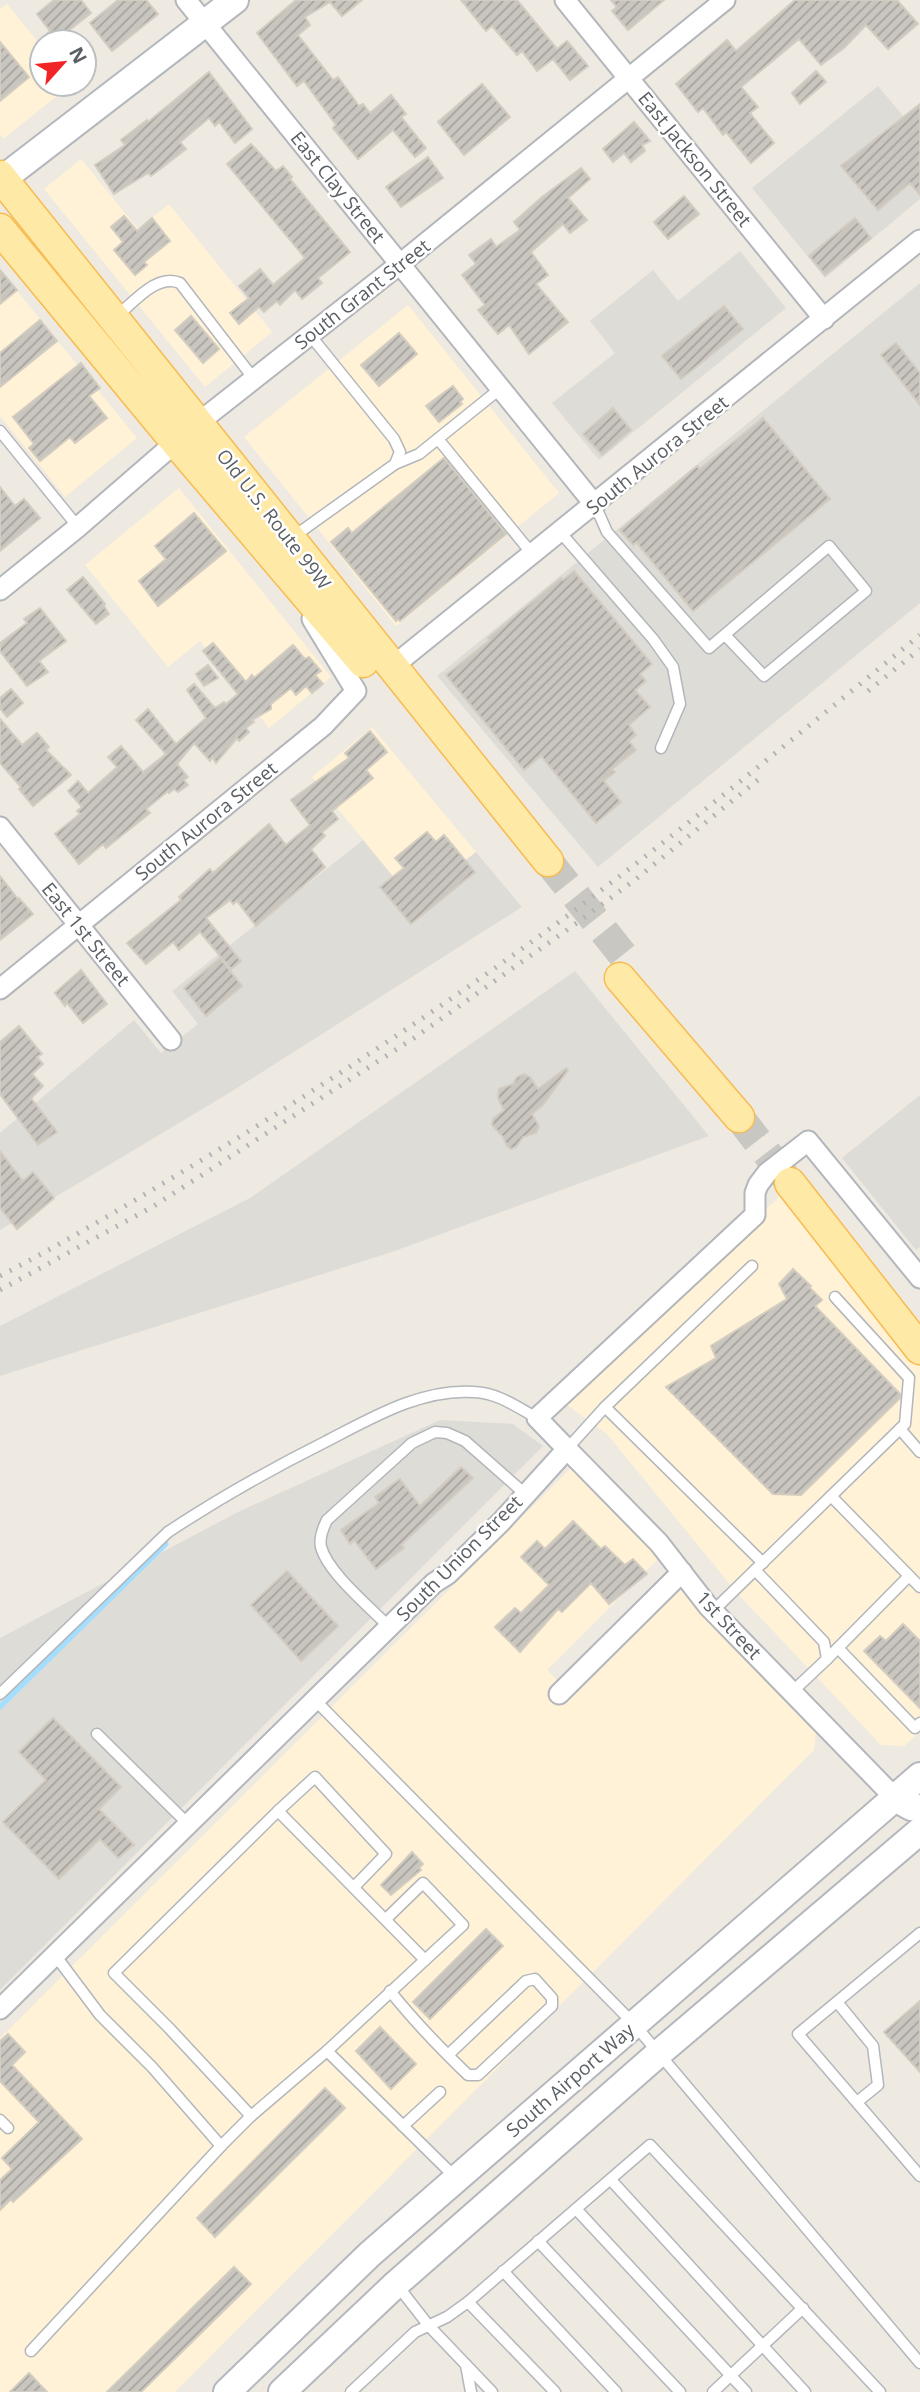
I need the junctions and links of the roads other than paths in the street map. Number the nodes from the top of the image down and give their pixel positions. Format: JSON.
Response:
{"nodes":[{"id":1,"x":187,"y":0,"type":"edge"},
{"id":2,"x":235,"y":0,"type":"edge"},
{"id":3,"x":565,"y":0,"type":"edge"},
{"id":4,"x":725,"y":0,"type":"edge"},
{"id":5,"x":206,"y":24,"type":"junction"},
{"id":6,"x":629,"y":79,"type":"junction"},
{"id":7,"x":1,"y":178,"type":"edge"},
{"id":8,"x":0,"y":229,"type":"edge"},
{"id":9,"x":920,"y":240,"type":"edge"},
{"id":10,"x":400,"y":264,"type":"junction"},
{"id":11,"x":114,"y":318,"type":"junction"},
{"id":12,"x":824,"y":319,"type":"junction"},
{"id":13,"x":310,"y":335,"type":"junction"},
{"id":14,"x":254,"y":379,"type":"junction"},
{"id":15,"x":501,"y":388,"type":"junction"},
{"id":16,"x":198,"y":423,"type":"junction"},
{"id":17,"x":0,"y":431,"type":"edge"},
{"id":18,"x":438,"y":439,"type":"junction"},
{"id":19,"x":176,"y":442,"type":"junction"},
{"id":20,"x":395,"y":464,"type":"junction"},
{"id":21,"x":595,"y":505,"type":"junction"},
{"id":22,"x":78,"y":527,"type":"junction"},
{"id":23,"x":561,"y":533,"type":"junction"},
{"id":24,"x":284,"y":550,"type":"junction"},
{"id":25,"x":533,"y":555,"type":"junction"},
{"id":26,"x":0,"y":590,"type":"edge"},
{"id":27,"x":725,"y":635,"type":"junction"},
{"id":28,"x":392,"y":667,"type":"junction"},
{"id":29,"x":661,"y":748,"type":"dead end"},
{"id":30,"x":0,"y":827,"type":"edge"},
{"id":31,"x":79,"y":925,"type":"junction"},
{"id":32,"x":625,"y":971,"type":"tunnel mouth"},
{"id":33,"x":0,"y":989,"type":"edge"},
{"id":34,"x":172,"y":1040,"type":"dead end"},
{"id":35,"x":744,"y":1110,"type":"tunnel mouth"},
{"id":36,"x":752,"y":1266,"type":"dead end"},
{"id":37,"x":920,"y":1278,"type":"edge"},
{"id":38,"x":835,"y":1297,"type":"dead end"},
{"id":39,"x":920,"y":1318,"type":"edge"},
{"id":40,"x":920,"y":1349,"type":"edge"},
{"id":41,"x":605,"y":1408,"type":"junction"},
{"id":42,"x":537,"y":1419,"type":"junction"},
{"id":43,"x":900,"y":1429,"type":"junction"},
{"id":44,"x":567,"y":1449,"type":"junction"},
{"id":45,"x":920,"y":1452,"type":"edge"},
{"id":46,"x":524,"y":1493,"type":"junction"},
{"id":47,"x":831,"y":1496,"type":"junction"},
{"id":48,"x":759,"y":1566,"type":"junction"},
{"id":49,"x":682,"y":1572,"type":"junction"},
{"id":50,"x":909,"y":1576,"type":"junction"},
{"id":51,"x":920,"y":1587,"type":"edge"},
{"id":52,"x":713,"y":1611,"type":"junction"},
{"id":53,"x":389,"y":1627,"type":"junction"},
{"id":54,"x":838,"y":1648,"type":"junction"},
{"id":55,"x":827,"y":1659,"type":"junction"},
{"id":56,"x":792,"y":1692,"type":"junction"},
{"id":57,"x":0,"y":1694,"type":"edge"},
{"id":58,"x":559,"y":1694,"type":"dead end"},
{"id":59,"x":315,"y":1700,"type":"junction"},
{"id":60,"x":920,"y":1723,"type":"edge"},
{"id":61,"x":97,"y":1734,"type":"dead end"},
{"id":62,"x":920,"y":1776,"type":"edge"},
{"id":63,"x":895,"y":1798,"type":"junction"},
{"id":64,"x":920,"y":1808,"type":"edge"},
{"id":65,"x":278,"y":1811,"type":"junction"},
{"id":66,"x":187,"y":1823,"type":"junction"},
{"id":67,"x":920,"y":1831,"type":"edge"},
{"id":68,"x":354,"y":1886,"type":"junction"},
{"id":69,"x":386,"y":1919,"type":"junction"},
{"id":70,"x":920,"y":1933,"type":"edge"},
{"id":71,"x":55,"y":1955,"type":"junction"},
{"id":72,"x":425,"y":1960,"type":"junction"},
{"id":73,"x":390,"y":1990,"type":"junction"},
{"id":74,"x":837,"y":2002,"type":"junction"},
{"id":75,"x":0,"y":2009,"type":"edge"},
{"id":76,"x":635,"y":2024,"type":"junction"},
{"id":77,"x":327,"y":2051,"type":"junction"},
{"id":78,"x":658,"y":2054,"type":"junction"},
{"id":79,"x":448,"y":2055,"type":"junction"},
{"id":80,"x":440,"y":2092,"type":"dead end"},
{"id":81,"x":857,"y":2102,"type":"junction"},
{"id":82,"x":251,"y":2116,"type":"junction"},
{"id":83,"x":0,"y":2120,"type":"edge"},
{"id":84,"x":403,"y":2126,"type":"junction"},
{"id":85,"x":8,"y":2129,"type":"dead end"},
{"id":86,"x":221,"y":2146,"type":"junction"},
{"id":87,"x":920,"y":2176,"type":"edge"},
{"id":88,"x":457,"y":2179,"type":"junction"},
{"id":89,"x":611,"y":2180,"type":"junction"},
{"id":90,"x":576,"y":2209,"type":"junction"},
{"id":91,"x":538,"y":2241,"type":"junction"},
{"id":92,"x":503,"y":2271,"type":"junction"},
{"id":93,"x":396,"y":2284,"type":"junction"},
{"id":94,"x":468,"y":2302,"type":"junction"},
{"id":95,"x":803,"y":2308,"type":"junction"},
{"id":96,"x":429,"y":2326,"type":"junction"},
{"id":97,"x":762,"y":2346,"type":"junction"},
{"id":98,"x":31,"y":2351,"type":"dead end"},
{"id":99,"x":920,"y":2363,"type":"edge"},
{"id":100,"x":466,"y":2364,"type":"junction"},
{"id":101,"x":731,"y":2376,"type":"junction"},
{"id":102,"x":227,"y":2392,"type":"edge"},
{"id":103,"x":282,"y":2392,"type":"edge"},
{"id":104,"x":351,"y":2392,"type":"edge"},
{"id":105,"x":471,"y":2392,"type":"edge"},
{"id":106,"x":492,"y":2392,"type":"edge"},
{"id":107,"x":555,"y":2392,"type":"edge"},
{"id":108,"x":616,"y":2392,"type":"edge"},
{"id":109,"x":680,"y":2392,"type":"edge"},
{"id":110,"x":713,"y":2392,"type":"edge"},
{"id":111,"x":746,"y":2392,"type":"edge"},
{"id":112,"x":805,"y":2392,"type":"edge"},
{"id":113,"x":880,"y":2392,"type":"edge"}],
"edges":[{"from":1,"to":5,"type":"street","name":"East Clay Street"},
{"from":2,"to":5,"type":"main road"},
{"from":3,"to":6,"type":"street","name":"East Jackson Street"},
{"from":4,"to":6,"type":"street","name":"South Grant Street"},
{"from":5,"to":7,"type":"main road"},
{"from":5,"to":10,"type":"street","name":"East Clay Street"},
{"from":6,"to":10,"type":"street","name":"South Grant Street"},
{"from":6,"to":12,"type":"street","name":"East Jackson Street"},
{"from":7,"to":11,"type":"main road","name":"Old U.S. Route 99W"},
{"from":8,"to":19,"type":"main road","name":"Old U.S. Route 99W"},
{"from":9,"to":12,"type":"street","name":"South Aurora Street"},
{"from":10,"to":13,"type":"street","name":"South Grant Street"},
{"from":10,"to":15,"type":"street","name":"East Clay Street"},
{"from":11,"to":14,"type":"lane"},
{"from":11,"to":16,"type":"main road","name":"Old U.S. Route 99W"},
{"from":12,"to":21,"type":"street","name":"South Aurora Street"},
{"from":13,"to":14,"type":"street","name":"South Grant Street"},
{"from":13,"to":20,"type":"lane"},
{"from":14,"to":16,"type":"street","name":"South Grant Street"},
{"from":15,"to":18,"type":"lane"},
{"from":15,"to":21,"type":"street","name":"East Clay Street"},
{"from":16,"to":19,"type":"street","name":"South Grant Street"},
{"from":16,"to":24,"type":"main road","name":"Old U.S. Route 99W"},
{"from":17,"to":22,"type":"lane"},
{"from":18,"to":20,"type":"lane"},
{"from":18,"to":25,"type":"lane"},
{"from":19,"to":22,"type":"street","name":"South Grant Street"},
{"from":19,"to":24,"type":"main road","name":"Old U.S. Route 99W"},
{"from":20,"to":24,"type":"lane"},
{"from":21,"to":23,"type":"street","name":"South Aurora Street"},
{"from":21,"to":27,"type":"lane"},
{"from":22,"to":26,"type":"street","name":"South Grant Street"},
{"from":23,"to":25,"type":"street","name":"South Aurora Street"},
{"from":23,"to":29,"type":"lane"},
{"from":24,"to":28,"type":"main road","name":"Old U.S. Route 99W"},
{"from":24,"to":28,"type":"main road","name":"Old U.S. Route 99W"},
{"from":24,"to":31,"type":"street","name":"South Aurora Street"},
{"from":25,"to":28,"type":"street","name":"South Aurora Street"},
{"from":27,"to":27,"type":"lane"},
{"from":30,"to":31,"type":"street","name":"East 1st Street"},
{"from":31,"to":33,"type":"street","name":"South Aurora Street"},
{"from":31,"to":34,"type":"street","name":"East 1st Street"},
{"from":32,"to":35,"type":"main road"},
{"from":36,"to":41,"type":"lane"},
{"from":37,"to":42,"type":"street"},
{"from":38,"to":43,"type":"lane"},
{"from":39,"to":40,"type":"main road"},
{"from":41,"to":44,"type":"lane"},
{"from":41,"to":48,"type":"lane"},
{"from":42,"to":44,"type":"street"},
{"from":42,"to":57,"type":"lane"},
{"from":43,"to":45,"type":"lane"},
{"from":43,"to":47,"type":"lane"},
{"from":44,"to":46,"type":"street","name":"South Union Street"},
{"from":44,"to":49,"type":"street","name":"1st Street"},
{"from":46,"to":53,"type":"street","name":"South Union Street"},
{"from":46,"to":53,"type":"lane"},
{"from":47,"to":48,"type":"lane"},
{"from":47,"to":50,"type":"lane"},
{"from":48,"to":52,"type":"lane"},
{"from":48,"to":55,"type":"lane"},
{"from":49,"to":52,"type":"street","name":"1st Street"},
{"from":49,"to":58,"type":"street"},
{"from":50,"to":51,"type":"lane"},
{"from":50,"to":54,"type":"lane"},
{"from":52,"to":56,"type":"street","name":"1st Street"},
{"from":53,"to":59,"type":"street","name":"South Union Street"},
{"from":54,"to":55,"type":"lane"},
{"from":54,"to":60,"type":"lane"},
{"from":55,"to":56,"type":"lane"},
{"from":56,"to":63,"type":"street","name":"1st Street"},
{"from":59,"to":66,"type":"street","name":"South Union Street"},
{"from":59,"to":76,"type":"lane"},
{"from":61,"to":66,"type":"lane"},
{"from":62,"to":63,"type":"main road","name":"South Airport Way"},
{"from":63,"to":64,"type":"main road"},
{"from":63,"to":76,"type":"main road","name":"South Airport Way"},
{"from":65,"to":68,"type":"lane"},
{"from":65,"to":68,"type":"lane"},
{"from":65,"to":82,"type":"lane"},
{"from":66,"to":71,"type":"street","name":"South Union Street"},
{"from":67,"to":78,"type":"main road","name":"South Airport Way"},
{"from":68,"to":69,"type":"lane"},
{"from":69,"to":72,"type":"lane"},
{"from":69,"to":72,"type":"lane"},
{"from":70,"to":74,"type":"lane"},
{"from":71,"to":75,"type":"street","name":"South Union Street"},
{"from":71,"to":86,"type":"lane"},
{"from":72,"to":73,"type":"lane"},
{"from":73,"to":77,"type":"lane"},
{"from":73,"to":79,"type":"lane"},
{"from":74,"to":81,"type":"lane"},
{"from":74,"to":81,"type":"lane"},
{"from":76,"to":78,"type":"lane"},
{"from":76,"to":88,"type":"main road","name":"South Airport Way"},
{"from":77,"to":82,"type":"lane"},
{"from":77,"to":84,"type":"lane"},
{"from":78,"to":93,"type":"main road","name":"South Airport Way"},
{"from":78,"to":99,"type":"lane"},
{"from":79,"to":79,"type":"lane"},
{"from":80,"to":84,"type":"lane"},
{"from":81,"to":87,"type":"lane"},
{"from":82,"to":86,"type":"lane"},
{"from":83,"to":85,"type":"lane"},
{"from":84,"to":88,"type":"lane"},
{"from":86,"to":98,"type":"lane"},
{"from":88,"to":102,"type":"main road","name":"South Airport Way"},
{"from":89,"to":90,"type":"lane"},
{"from":89,"to":95,"type":"lane"},
{"from":89,"to":97,"type":"lane"},
{"from":90,"to":91,"type":"lane"},
{"from":90,"to":101,"type":"lane"},
{"from":91,"to":92,"type":"lane"},
{"from":91,"to":109,"type":"lane"},
{"from":92,"to":94,"type":"lane"},
{"from":92,"to":108,"type":"lane"},
{"from":93,"to":96,"type":"lane"},
{"from":93,"to":103,"type":"main road","name":"South Airport Way"},
{"from":94,"to":96,"type":"lane"},
{"from":94,"to":107,"type":"lane"},
{"from":95,"to":97,"type":"lane"},
{"from":95,"to":113,"type":"lane"},
{"from":96,"to":100,"type":"lane"},
{"from":96,"to":104,"type":"lane"},
{"from":97,"to":101,"type":"lane"},
{"from":97,"to":112,"type":"lane"},
{"from":100,"to":105,"type":"lane"},
{"from":100,"to":106,"type":"lane"},
{"from":101,"to":110,"type":"lane"},
{"from":101,"to":111,"type":"lane"}]}
